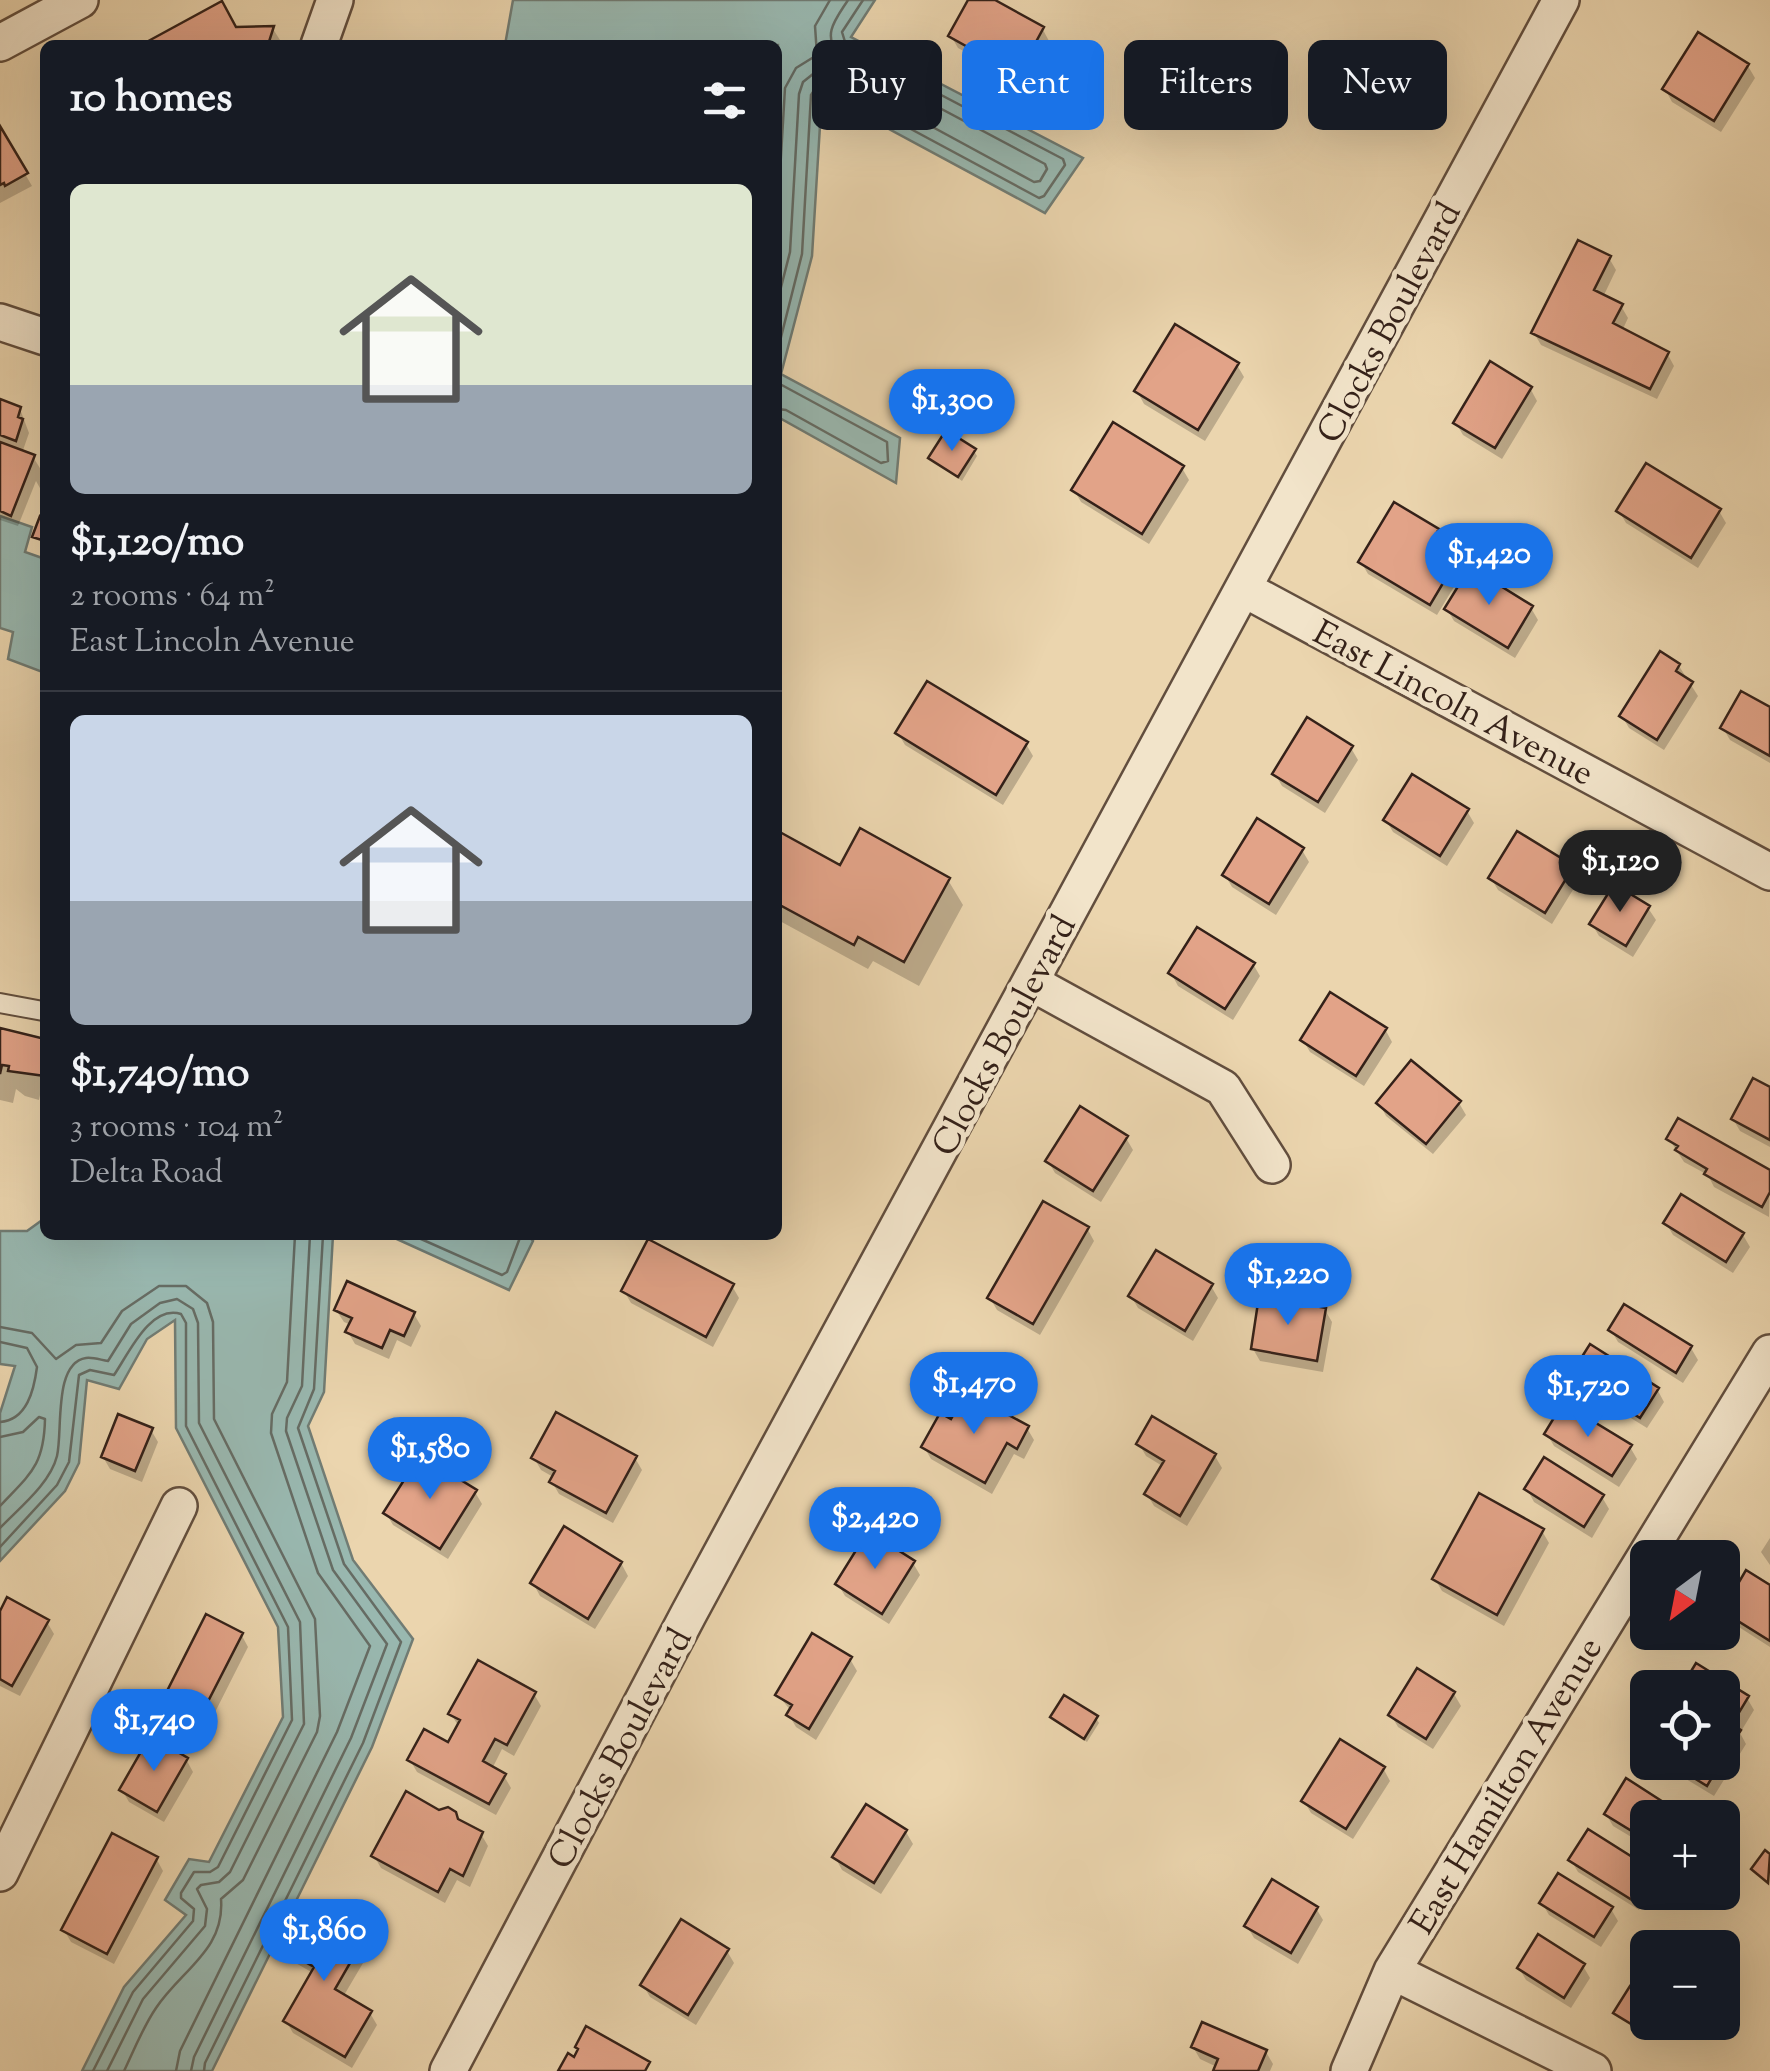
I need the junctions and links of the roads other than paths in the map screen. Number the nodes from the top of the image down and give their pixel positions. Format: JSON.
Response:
{"nodes":[{"id":1,"x":80,"y":0,"type":"edge"},
{"id":2,"x":335,"y":0,"type":"edge"},
{"id":3,"x":1560,"y":0,"type":"edge"},
{"id":4,"x":321,"y":40,"type":"edge"},
{"id":5,"x":0,"y":42,"type":"edge"},
{"id":6,"x":0,"y":322,"type":"edge"},
{"id":7,"x":40,"y":335,"type":"edge"},
{"id":8,"x":1244,"y":589,"type":"junction"},
{"id":9,"x":1770,"y":872,"type":"edge"},
{"id":10,"x":1032,"y":983,"type":"junction"},
{"id":11,"x":0,"y":1003,"type":"edge"},
{"id":12,"x":40,"y":1010,"type":"edge"},
{"id":13,"x":1272,"y":1165,"type":"dead end"},
{"id":14,"x":1770,"y":1353,"type":"edge"},
{"id":15,"x":180,"y":1506,"type":"dead end"},
{"id":16,"x":0,"y":1873,"type":"edge"},
{"id":17,"x":1392,"y":1971,"type":"junction"},
{"id":18,"x":448,"y":2071,"type":"edge"},
{"id":19,"x":1349,"y":2071,"type":"edge"},
{"id":20,"x":1594,"y":2071,"type":"edge"}],
"edges":[{"from":1,"to":5,"type":"street"},
{"from":2,"to":4,"type":"street"},
{"from":3,"to":8,"type":"street","name":"Clocks Boulevard"},
{"from":6,"to":7,"type":"street"},
{"from":8,"to":9,"type":"street","name":"East Lincoln Avenue"},
{"from":8,"to":10,"type":"street","name":"Clocks Boulevard"},
{"from":10,"to":13,"type":"street"},
{"from":10,"to":18,"type":"street","name":"Clocks Boulevard"},
{"from":11,"to":12,"type":"lane"},
{"from":14,"to":17,"type":"street","name":"East Hamilton Avenue"},
{"from":15,"to":16,"type":"street"},
{"from":17,"to":19,"type":"street","name":"East Hamilton Avenue"},
{"from":17,"to":20,"type":"street"}]}
